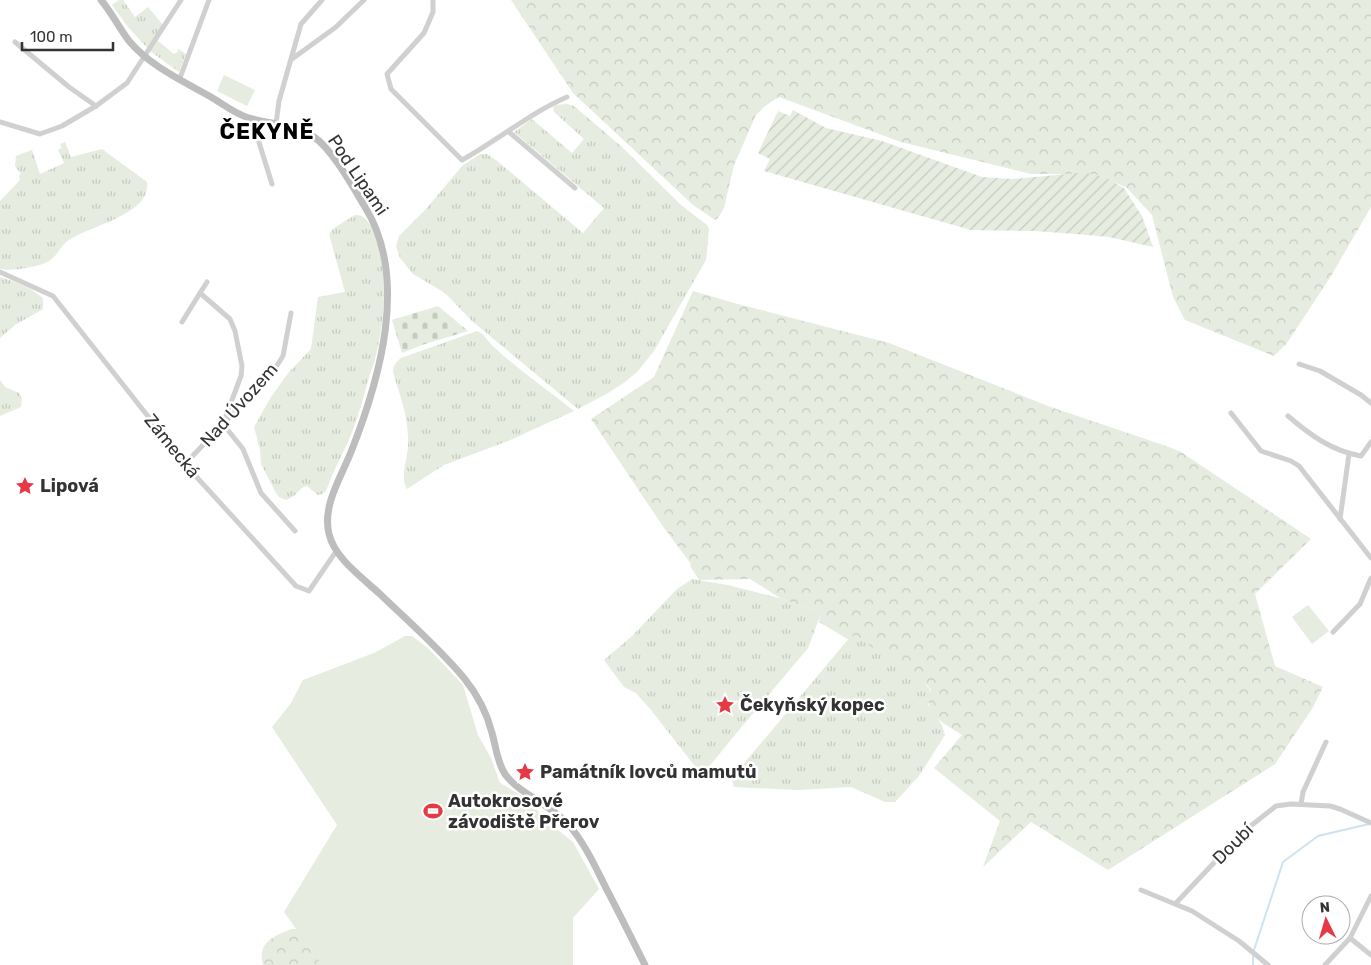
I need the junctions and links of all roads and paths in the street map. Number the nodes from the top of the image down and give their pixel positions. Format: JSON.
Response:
{"nodes":[{"id":1,"x":102,"y":0,"type":"edge"},
{"id":2,"x":181,"y":0,"type":"edge"},
{"id":3,"x":209,"y":0,"type":"edge"},
{"id":4,"x":322,"y":0,"type":"edge"},
{"id":5,"x":364,"y":0,"type":"edge"},
{"id":6,"x":433,"y":0,"type":"edge"},
{"id":7,"x":16,"y":42,"type":"dead end"},
{"id":8,"x":145,"y":56,"type":"junction"},
{"id":9,"x":292,"y":60,"type":"junction"},
{"id":10,"x":180,"y":78,"type":"junction"},
{"id":11,"x":567,"y":97,"type":"dead end"},
{"id":12,"x":96,"y":106,"type":"junction"},
{"id":13,"x":257,"y":120,"type":"junction"},
{"id":14,"x":0,"y":122,"type":"edge"},
{"id":15,"x":276,"y":124,"type":"junction"},
{"id":16,"x":509,"y":132,"type":"junction"},
{"id":17,"x":272,"y":184,"type":"dead end"},
{"id":18,"x":575,"y":188,"type":"dead end"},
{"id":19,"x":0,"y":272,"type":"edge"},
{"id":20,"x":207,"y":282,"type":"dead end"},
{"id":21,"x":200,"y":293,"type":"junction"},
{"id":22,"x":291,"y":313,"type":"dead end"},
{"id":23,"x":182,"y":322,"type":"dead end"},
{"id":24,"x":1298,"y":364,"type":"dead end"},
{"id":25,"x":1371,"y":402,"type":"edge"},
{"id":26,"x":1231,"y":413,"type":"dead end"},
{"id":27,"x":1288,"y":416,"type":"dead end"},
{"id":28,"x":223,"y":424,"type":"junction"},
{"id":29,"x":1371,"y":442,"type":"edge"},
{"id":30,"x":1349,"y":454,"type":"junction"},
{"id":31,"x":185,"y":464,"type":"junction"},
{"id":32,"x":1340,"y":519,"type":"junction"},
{"id":33,"x":295,"y":531,"type":"dead end"},
{"id":34,"x":337,"y":550,"type":"junction"},
{"id":35,"x":1371,"y":558,"type":"edge"},
{"id":36,"x":1371,"y":578,"type":"edge"},
{"id":37,"x":1333,"y":632,"type":"dead end"},
{"id":38,"x":1326,"y":742,"type":"dead end"},
{"id":39,"x":1301,"y":804,"type":"junction"},
{"id":40,"x":1371,"y":823,"type":"edge"},
{"id":41,"x":1141,"y":890,"type":"dead end"},
{"id":42,"x":1371,"y":896,"type":"edge"},
{"id":43,"x":1176,"y":903,"type":"junction"},
{"id":44,"x":1351,"y":936,"type":"edge"},
{"id":45,"x":1351,"y":939,"type":"edge"},
{"id":46,"x":1344,"y":945,"type":"edge"},
{"id":47,"x":1371,"y":955,"type":"edge"},
{"id":48,"x":645,"y":965,"type":"edge"},
{"id":49,"x":1268,"y":965,"type":"edge"},
{"id":50,"x":1325,"y":965,"type":"edge"}],
"edges":[{"from":1,"to":8,"type":"main road","name":"Pod Lipami"},
{"from":2,"to":8,"type":"street"},
{"from":3,"to":10,"type":"street"},
{"from":4,"to":9,"type":"street"},
{"from":5,"to":9,"type":"street"},
{"from":6,"to":16,"type":"street"},
{"from":7,"to":12,"type":"street"},
{"from":8,"to":10,"type":"main road","name":"Pod Lipami"},
{"from":8,"to":12,"type":"street"},
{"from":9,"to":15,"type":"street"},
{"from":10,"to":13,"type":"main road","name":"Pod Lipami"},
{"from":11,"to":16,"type":"street"},
{"from":12,"to":14,"type":"street"},
{"from":13,"to":15,"type":"main road","name":"Pod Lipami"},
{"from":13,"to":17,"type":"street"},
{"from":15,"to":34,"type":"main road","name":"Pod Lipami"},
{"from":16,"to":18,"type":"street"},
{"from":19,"to":31,"type":"street","name":"Zámecká"},
{"from":20,"to":21,"type":"street"},
{"from":21,"to":23,"type":"street"},
{"from":21,"to":28,"type":"street"},
{"from":22,"to":28,"type":"street","name":"Nad Úvozem"},
{"from":24,"to":25,"type":"street"},
{"from":26,"to":32,"type":"street"},
{"from":27,"to":30,"type":"street"},
{"from":28,"to":31,"type":"street","name":"Nad Úvozem"},
{"from":28,"to":33,"type":"street"},
{"from":29,"to":30,"type":"street"},
{"from":30,"to":32,"type":"street"},
{"from":31,"to":34,"type":"street","name":"Zámecká"},
{"from":32,"to":35,"type":"street"},
{"from":34,"to":48,"type":"main road","name":"Pod Lipami"},
{"from":36,"to":37,"type":"street"},
{"from":38,"to":39,"type":"street"},
{"from":39,"to":40,"type":"street","name":"Doubí"},
{"from":39,"to":43,"type":"street","name":"Doubí"},
{"from":41,"to":43,"type":"street"},
{"from":42,"to":44,"type":"street"},
{"from":43,"to":49,"type":"street"},
{"from":45,"to":47,"type":"street"},
{"from":46,"to":50,"type":"street"}]}
